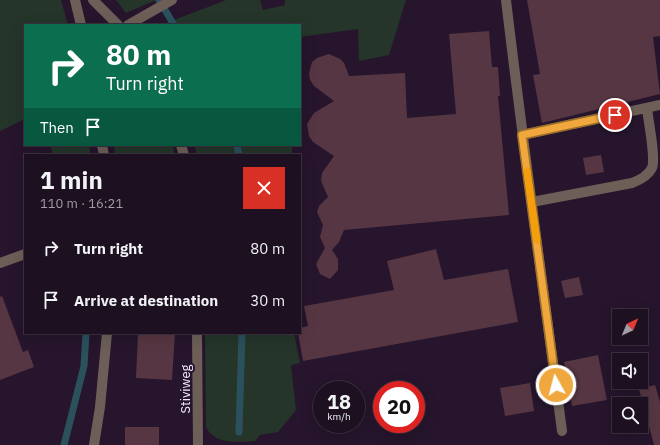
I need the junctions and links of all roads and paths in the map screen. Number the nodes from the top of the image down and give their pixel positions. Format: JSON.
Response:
{"nodes":[{"id":1,"x":75,"y":0,"type":"edge"},
{"id":2,"x":93,"y":0,"type":"edge"},
{"id":3,"x":172,"y":0,"type":"edge"},
{"id":4,"x":506,"y":0,"type":"edge"},
{"id":5,"x":81,"y":24,"type":"edge"},
{"id":6,"x":117,"y":24,"type":"edge"},
{"id":7,"x":129,"y":24,"type":"edge"},
{"id":8,"x":660,"y":105,"type":"edge"},
{"id":9,"x":646,"y":108,"type":"junction"},
{"id":10,"x":522,"y":135,"type":"junction"},
{"id":11,"x":532,"y":202,"type":"junction"},
{"id":12,"x":24,"y":254,"type":"edge"},
{"id":13,"x":0,"y":263,"type":"edge"},
{"id":14,"x":107,"y":334,"type":"edge"},
{"id":15,"x":197,"y":334,"type":"edge"},
{"id":16,"x":562,"y":431,"type":"dead end"},
{"id":17,"x":94,"y":445,"type":"edge"},
{"id":18,"x":198,"y":445,"type":"edge"}],
"edges":[{"from":1,"to":5,"type":"street"},
{"from":2,"to":6,"type":"street"},
{"from":3,"to":7,"type":"street"},
{"from":4,"to":10,"type":"street"},
{"from":8,"to":9,"type":"street"},
{"from":9,"to":10,"type":"street"},
{"from":9,"to":11,"type":"street"},
{"from":10,"to":11,"type":"street"},
{"from":11,"to":16,"type":"street"},
{"from":12,"to":13,"type":"street"},
{"from":14,"to":17,"type":"street"},
{"from":15,"to":18,"type":"street","name":"Stiviweg"}]}
